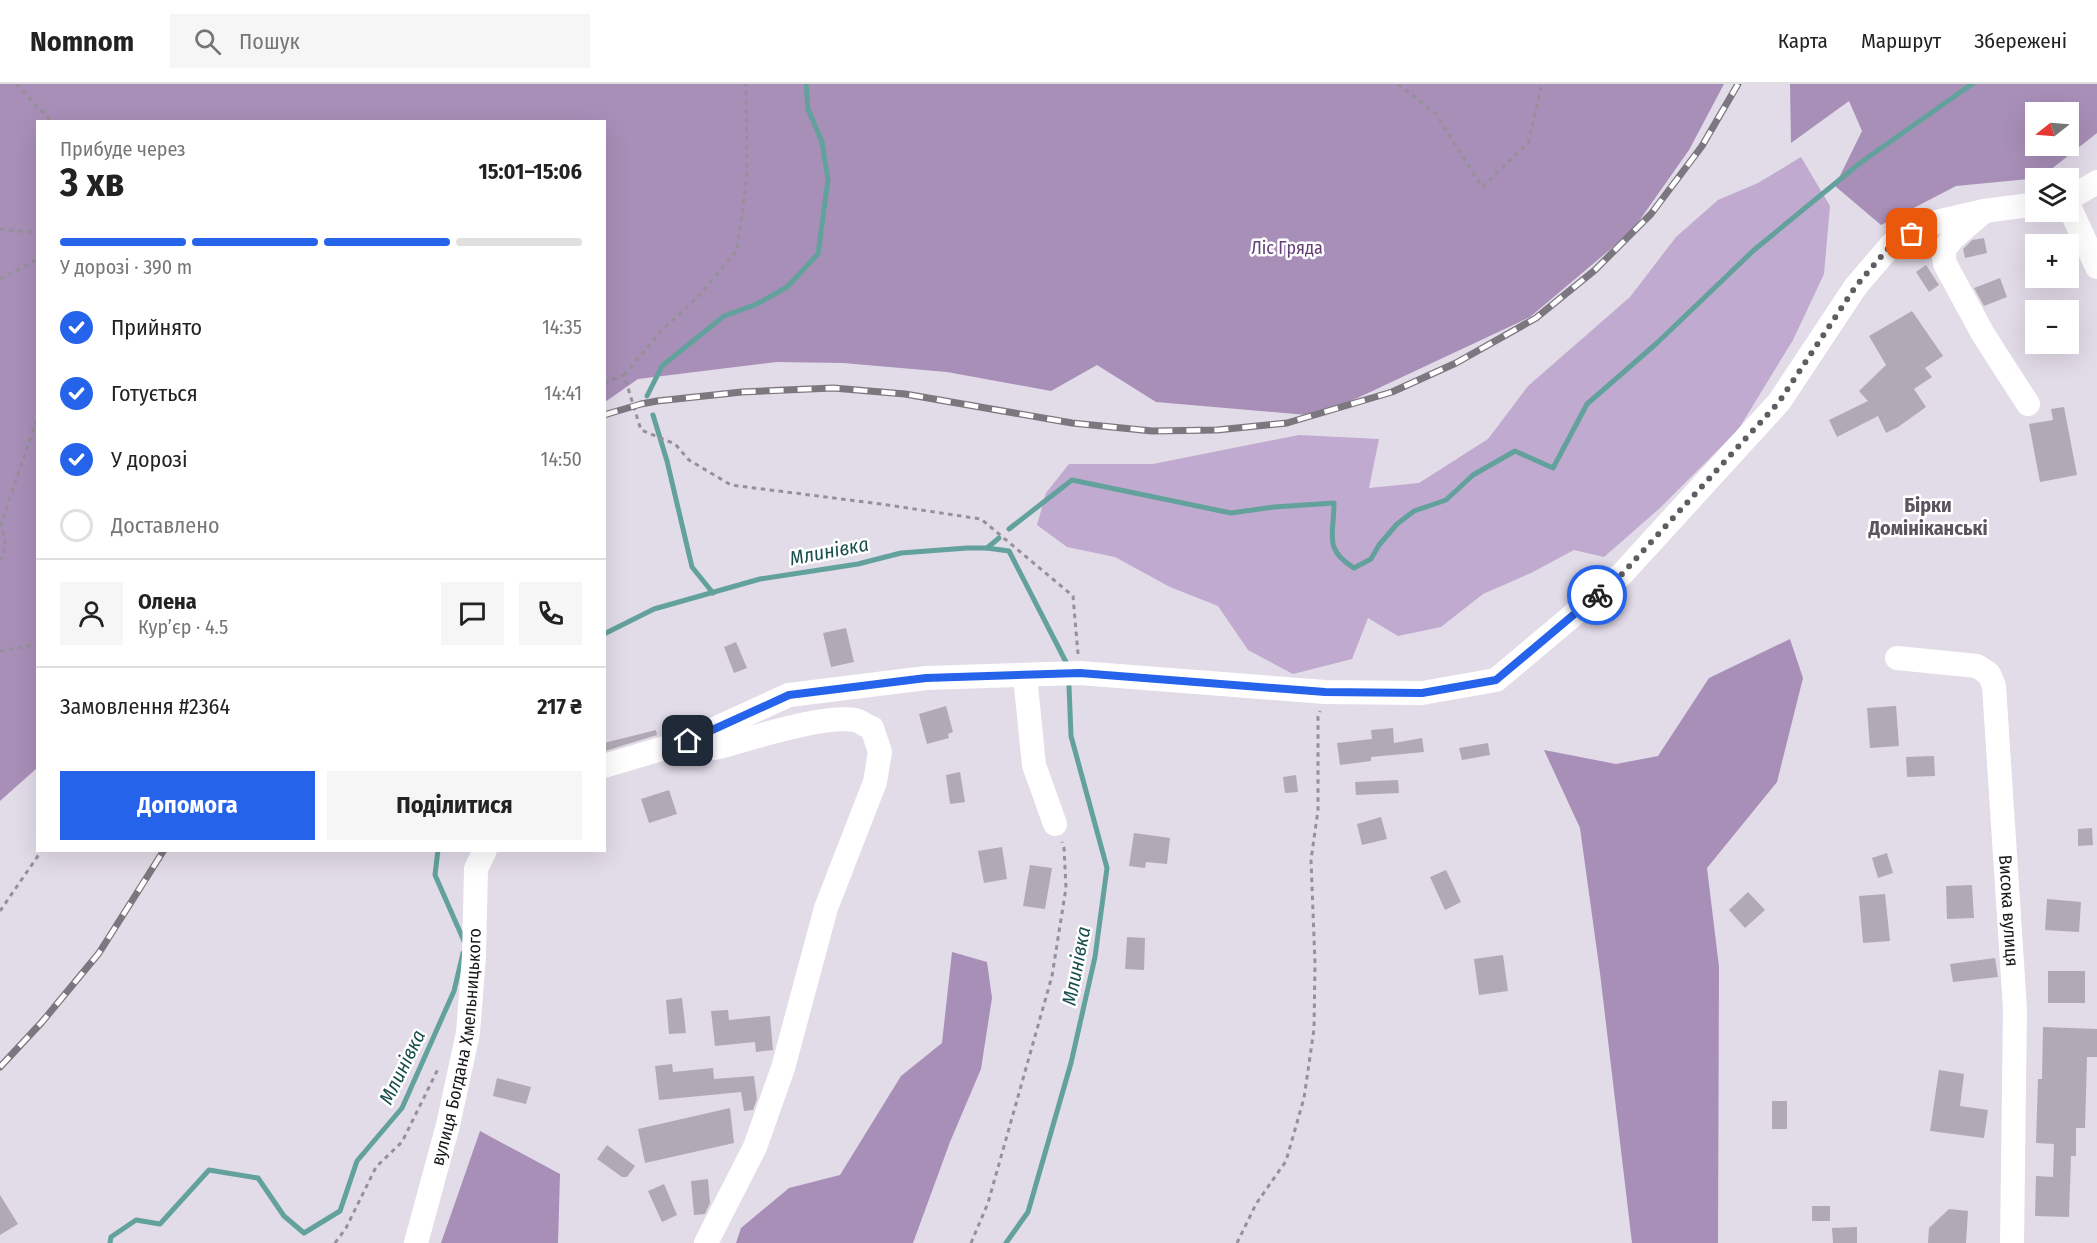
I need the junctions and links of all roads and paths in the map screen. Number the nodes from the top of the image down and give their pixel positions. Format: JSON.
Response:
{"nodes":[{"id":1,"x":16,"y":84,"type":"edge"},
{"id":2,"x":746,"y":84,"type":"edge"},
{"id":3,"x":1398,"y":84,"type":"edge"},
{"id":4,"x":1542,"y":84,"type":"edge"},
{"id":5,"x":50,"y":120,"type":"edge"},
{"id":6,"x":2097,"y":182,"type":"edge"},
{"id":7,"x":2079,"y":193,"type":"edge"},
{"id":8,"x":2025,"y":205,"type":"edge"},
{"id":9,"x":1984,"y":211,"type":"junction"},
{"id":10,"x":2076,"y":222,"type":"edge"},
{"id":11,"x":0,"y":229,"type":"edge"},
{"id":12,"x":36,"y":233,"type":"edge"},
{"id":13,"x":36,"y":260,"type":"edge"},
{"id":14,"x":2097,"y":267,"type":"edge"},
{"id":15,"x":0,"y":279,"type":"edge"},
{"id":16,"x":624,"y":375,"type":"junction"},
{"id":17,"x":606,"y":382,"type":"edge"},
{"id":18,"x":2028,"y":404,"type":"dead end"},
{"id":19,"x":36,"y":422,"type":"edge"},
{"id":20,"x":0,"y":561,"type":"edge"},
{"id":21,"x":36,"y":644,"type":"edge"},
{"id":22,"x":0,"y":651,"type":"edge"},
{"id":23,"x":1896,"y":658,"type":"dead end"},
{"id":24,"x":1080,"y":673,"type":"junction"},
{"id":25,"x":1025,"y":676,"type":"junction"},
{"id":26,"x":1325,"y":692,"type":"junction"},
{"id":27,"x":702,"y":735,"type":"junction"},
{"id":28,"x":606,"y":765,"type":"edge"},
{"id":29,"x":1055,"y":824,"type":"joint"},
{"id":30,"x":41,"y":852,"type":"edge"},
{"id":31,"x":484,"y":852,"type":"edge"},
{"id":32,"x":0,"y":910,"type":"edge"},
{"id":33,"x":440,"y":1066,"type":"dead end"},
{"id":34,"x":335,"y":1243,"type":"edge"},
{"id":35,"x":416,"y":1243,"type":"edge"},
{"id":36,"x":706,"y":1243,"type":"edge"},
{"id":37,"x":971,"y":1243,"type":"edge"},
{"id":38,"x":1237,"y":1243,"type":"edge"},
{"id":39,"x":2012,"y":1243,"type":"edge"}],
"edges":[{"from":1,"to":5,"type":"path"},
{"from":2,"to":16,"type":"path"},
{"from":3,"to":4,"type":"path"},
{"from":6,"to":7,"type":"street"},
{"from":8,"to":9,"type":"street"},
{"from":9,"to":18,"type":"street"},
{"from":9,"to":26,"type":"street"},
{"from":10,"to":14,"type":"street"},
{"from":11,"to":12,"type":"path"},
{"from":13,"to":15,"type":"path"},
{"from":16,"to":17,"type":"path"},
{"from":16,"to":24,"type":"path"},
{"from":19,"to":20,"type":"path"},
{"from":21,"to":22,"type":"path"},
{"from":23,"to":39,"type":"street","name":"Висока вулиця"},
{"from":24,"to":25,"type":"street"},
{"from":24,"to":26,"type":"street"},
{"from":25,"to":27,"type":"street"},
{"from":25,"to":29,"type":"street"},
{"from":26,"to":38,"type":"path"},
{"from":27,"to":28,"type":"street"},
{"from":27,"to":36,"type":"street"},
{"from":29,"to":37,"type":"path"},
{"from":30,"to":32,"type":"path"},
{"from":31,"to":35,"type":"street","name":"вулиця Богдана Хмельницького"},
{"from":33,"to":34,"type":"path"}]}
